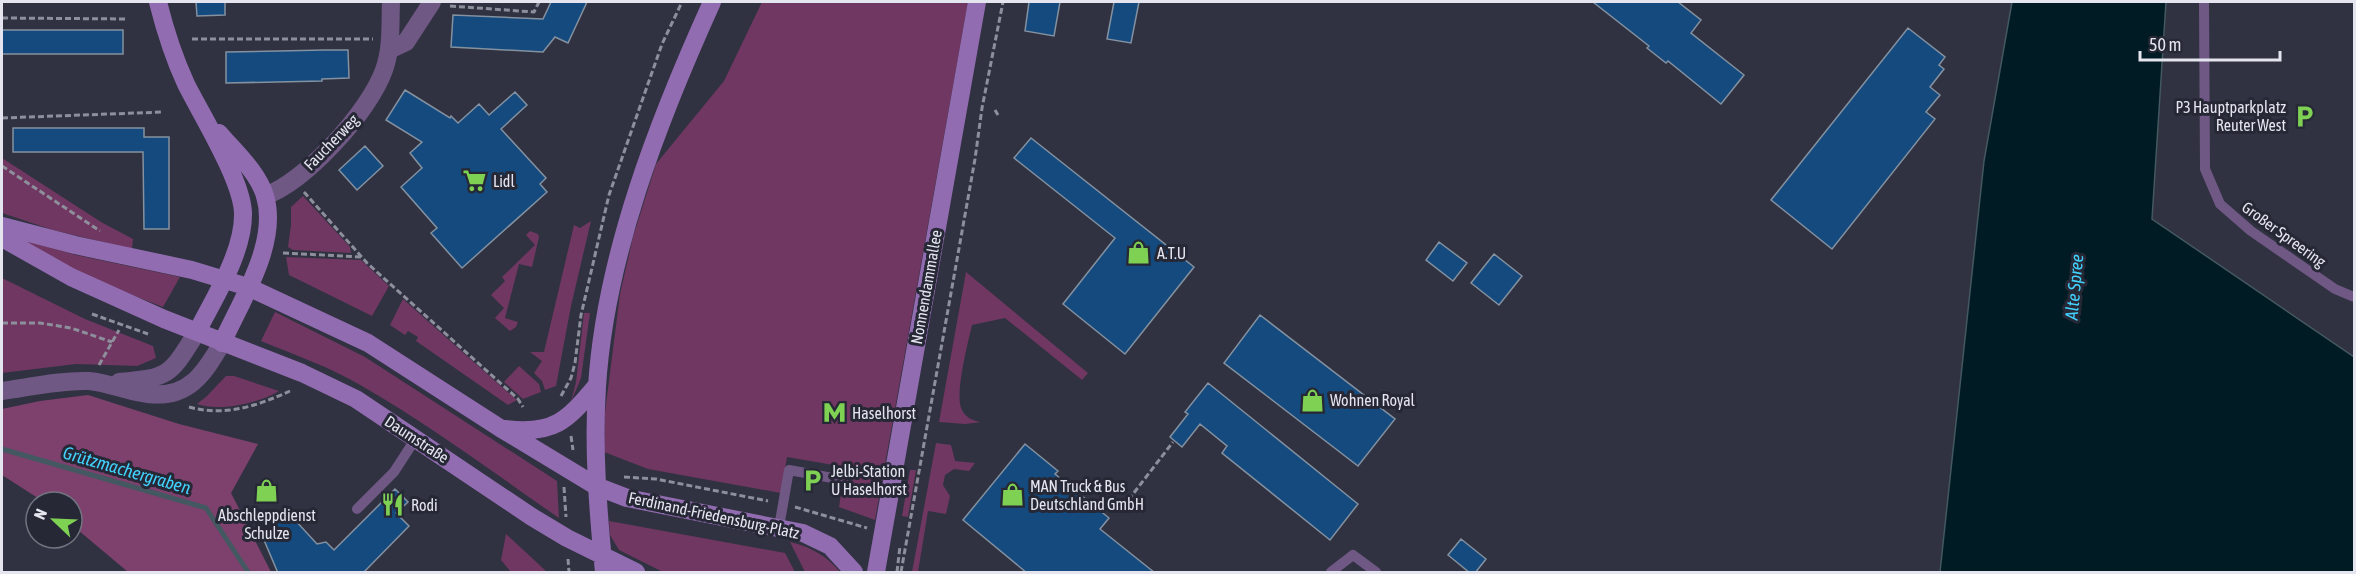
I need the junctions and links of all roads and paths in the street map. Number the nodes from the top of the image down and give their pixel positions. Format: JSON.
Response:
{"nodes":[{"id":1,"x":158,"y":2,"type":"edge"},
{"id":2,"x":391,"y":2,"type":"edge"},
{"id":3,"x":539,"y":2,"type":"edge"},
{"id":4,"x":682,"y":2,"type":"edge"},
{"id":5,"x":712,"y":2,"type":"edge"},
{"id":6,"x":977,"y":2,"type":"edge"},
{"id":7,"x":1003,"y":2,"type":"edge"},
{"id":8,"x":2204,"y":2,"type":"edge"},
{"id":9,"x":439,"y":4,"type":"edge"},
{"id":10,"x":2,"y":18,"type":"edge"},
{"id":11,"x":128,"y":19,"type":"dead end"},
{"id":12,"x":192,"y":39,"type":"dead end"},
{"id":13,"x":383,"y":44,"type":"junction"},
{"id":14,"x":995,"y":110,"type":"dead end"},
{"id":15,"x":201,"y":111,"type":"junction"},
{"id":16,"x":163,"y":112,"type":"dead end"},
{"id":17,"x":998,"y":116,"type":"dead end"},
{"id":18,"x":2,"y":118,"type":"edge"},
{"id":19,"x":2,"y":166,"type":"edge"},
{"id":20,"x":303,"y":191,"type":"dead end"},
{"id":21,"x":265,"y":196,"type":"junction"},
{"id":22,"x":2,"y":226,"type":"edge"},
{"id":23,"x":103,"y":233,"type":"dead end"},
{"id":24,"x":2,"y":238,"type":"edge"},
{"id":25,"x":283,"y":253,"type":"dead end"},
{"id":26,"x":362,"y":257,"type":"junction"},
{"id":27,"x":224,"y":279,"type":"junction"},
{"id":28,"x":248,"y":287,"type":"junction"},
{"id":29,"x":2355,"y":297,"type":"edge"},
{"id":30,"x":92,"y":314,"type":"dead end"},
{"id":31,"x":2,"y":323,"type":"edge"},
{"id":32,"x":119,"y":330,"type":"dead end"},
{"id":33,"x":196,"y":332,"type":"junction"},
{"id":34,"x":146,"y":333,"type":"dead end"},
{"id":35,"x":112,"y":342,"type":"junction"},
{"id":36,"x":222,"y":343,"type":"junction"},
{"id":37,"x":97,"y":382,"type":"junction"},
{"id":38,"x":597,"y":385,"type":"junction"},
{"id":39,"x":2,"y":391,"type":"edge"},
{"id":40,"x":290,"y":391,"type":"dead end"},
{"id":41,"x":557,"y":402,"type":"dead end"},
{"id":42,"x":523,"y":406,"type":"dead end"},
{"id":43,"x":187,"y":407,"type":"dead end"},
{"id":44,"x":500,"y":428,"type":"junction"},
{"id":45,"x":416,"y":438,"type":"junction"},
{"id":46,"x":1173,"y":442,"type":"dead end"},
{"id":47,"x":623,"y":477,"type":"dead end"},
{"id":48,"x":838,"y":479,"type":"dead end"},
{"id":49,"x":564,"y":485,"type":"dead end"},
{"id":50,"x":596,"y":486,"type":"junction"},
{"id":51,"x":783,"y":504,"type":"junction"},
{"id":52,"x":1123,"y":507,"type":"dead end"},
{"id":53,"x":357,"y":509,"type":"dead end"},
{"id":54,"x":566,"y":523,"type":"dead end"},
{"id":55,"x":779,"y":527,"type":"junction"},
{"id":56,"x":873,"y":530,"type":"dead end"},
{"id":57,"x":603,"y":564,"type":"edge"},
{"id":58,"x":568,"y":565,"type":"dead end"},
{"id":59,"x":569,"y":573,"type":"edge"},
{"id":60,"x":636,"y":573,"type":"edge"},
{"id":61,"x":854,"y":573,"type":"edge"},
{"id":62,"x":876,"y":573,"type":"edge"},
{"id":63,"x":902,"y":573,"type":"edge"},
{"id":64,"x":1331,"y":573,"type":"edge"},
{"id":65,"x":1376,"y":573,"type":"edge"}],
"edges":[{"from":1,"to":15,"type":"main road"},
{"from":2,"to":13,"type":"street","name":"Faucherweg"},
{"from":3,"to":9,"type":"path"},
{"from":4,"to":41,"type":"path"},
{"from":5,"to":38,"type":"main road"},
{"from":6,"to":62,"type":"main road","name":"Nonnendammallee"},
{"from":7,"to":63,"type":"path"},
{"from":8,"to":29,"type":"lane","name":"Großer Spreering"},
{"from":9,"to":13,"type":"street"},
{"from":10,"to":11,"type":"path"},
{"from":12,"to":13,"type":"path"},
{"from":13,"to":21,"type":"street","name":"Faucherweg"},
{"from":14,"to":17,"type":"path"},
{"from":15,"to":21,"type":"main road"},
{"from":15,"to":27,"type":"main road"},
{"from":16,"to":18,"type":"path"},
{"from":19,"to":23,"type":"path"},
{"from":20,"to":26,"type":"path"},
{"from":21,"to":28,"type":"main road"},
{"from":22,"to":27,"type":"main road"},
{"from":24,"to":33,"type":"main road","name":"Daumstraße"},
{"from":25,"to":26,"type":"path"},
{"from":26,"to":42,"type":"path"},
{"from":27,"to":28,"type":"main road"},
{"from":27,"to":33,"type":"main road"},
{"from":28,"to":36,"type":"main road"},
{"from":28,"to":44,"type":"main road"},
{"from":30,"to":34,"type":"path"},
{"from":31,"to":35,"type":"path"},
{"from":32,"to":35,"type":"path"},
{"from":33,"to":36,"type":"main road","name":"Daumstraße"},
{"from":33,"to":37,"type":"street"},
{"from":35,"to":37,"type":"path"},
{"from":36,"to":37,"type":"street"},
{"from":36,"to":45,"type":"main road","name":"Daumstraße"},
{"from":37,"to":39,"type":"street"},
{"from":38,"to":44,"type":"main road"},
{"from":38,"to":50,"type":"main road"},
{"from":40,"to":43,"type":"path"},
{"from":44,"to":50,"type":"main road"},
{"from":45,"to":53,"type":"lane"},
{"from":45,"to":57,"type":"main road","name":"Daumstraße"},
{"from":46,"to":52,"type":"path"},
{"from":47,"to":51,"type":"path"},
{"from":48,"to":51,"type":"lane"},
{"from":49,"to":54,"type":"path"},
{"from":50,"to":55,"type":"main road","name":"Ferdinand-Friedensburg-Platz"},
{"from":50,"to":57,"type":"main road"},
{"from":51,"to":55,"type":"lane"},
{"from":51,"to":56,"type":"path"},
{"from":55,"to":61,"type":"main road","name":"Ferdinand-Friedensburg-Platz"},
{"from":57,"to":60,"type":"main road"},
{"from":58,"to":59,"type":"path"},
{"from":64,"to":65,"type":"lane"}]}
